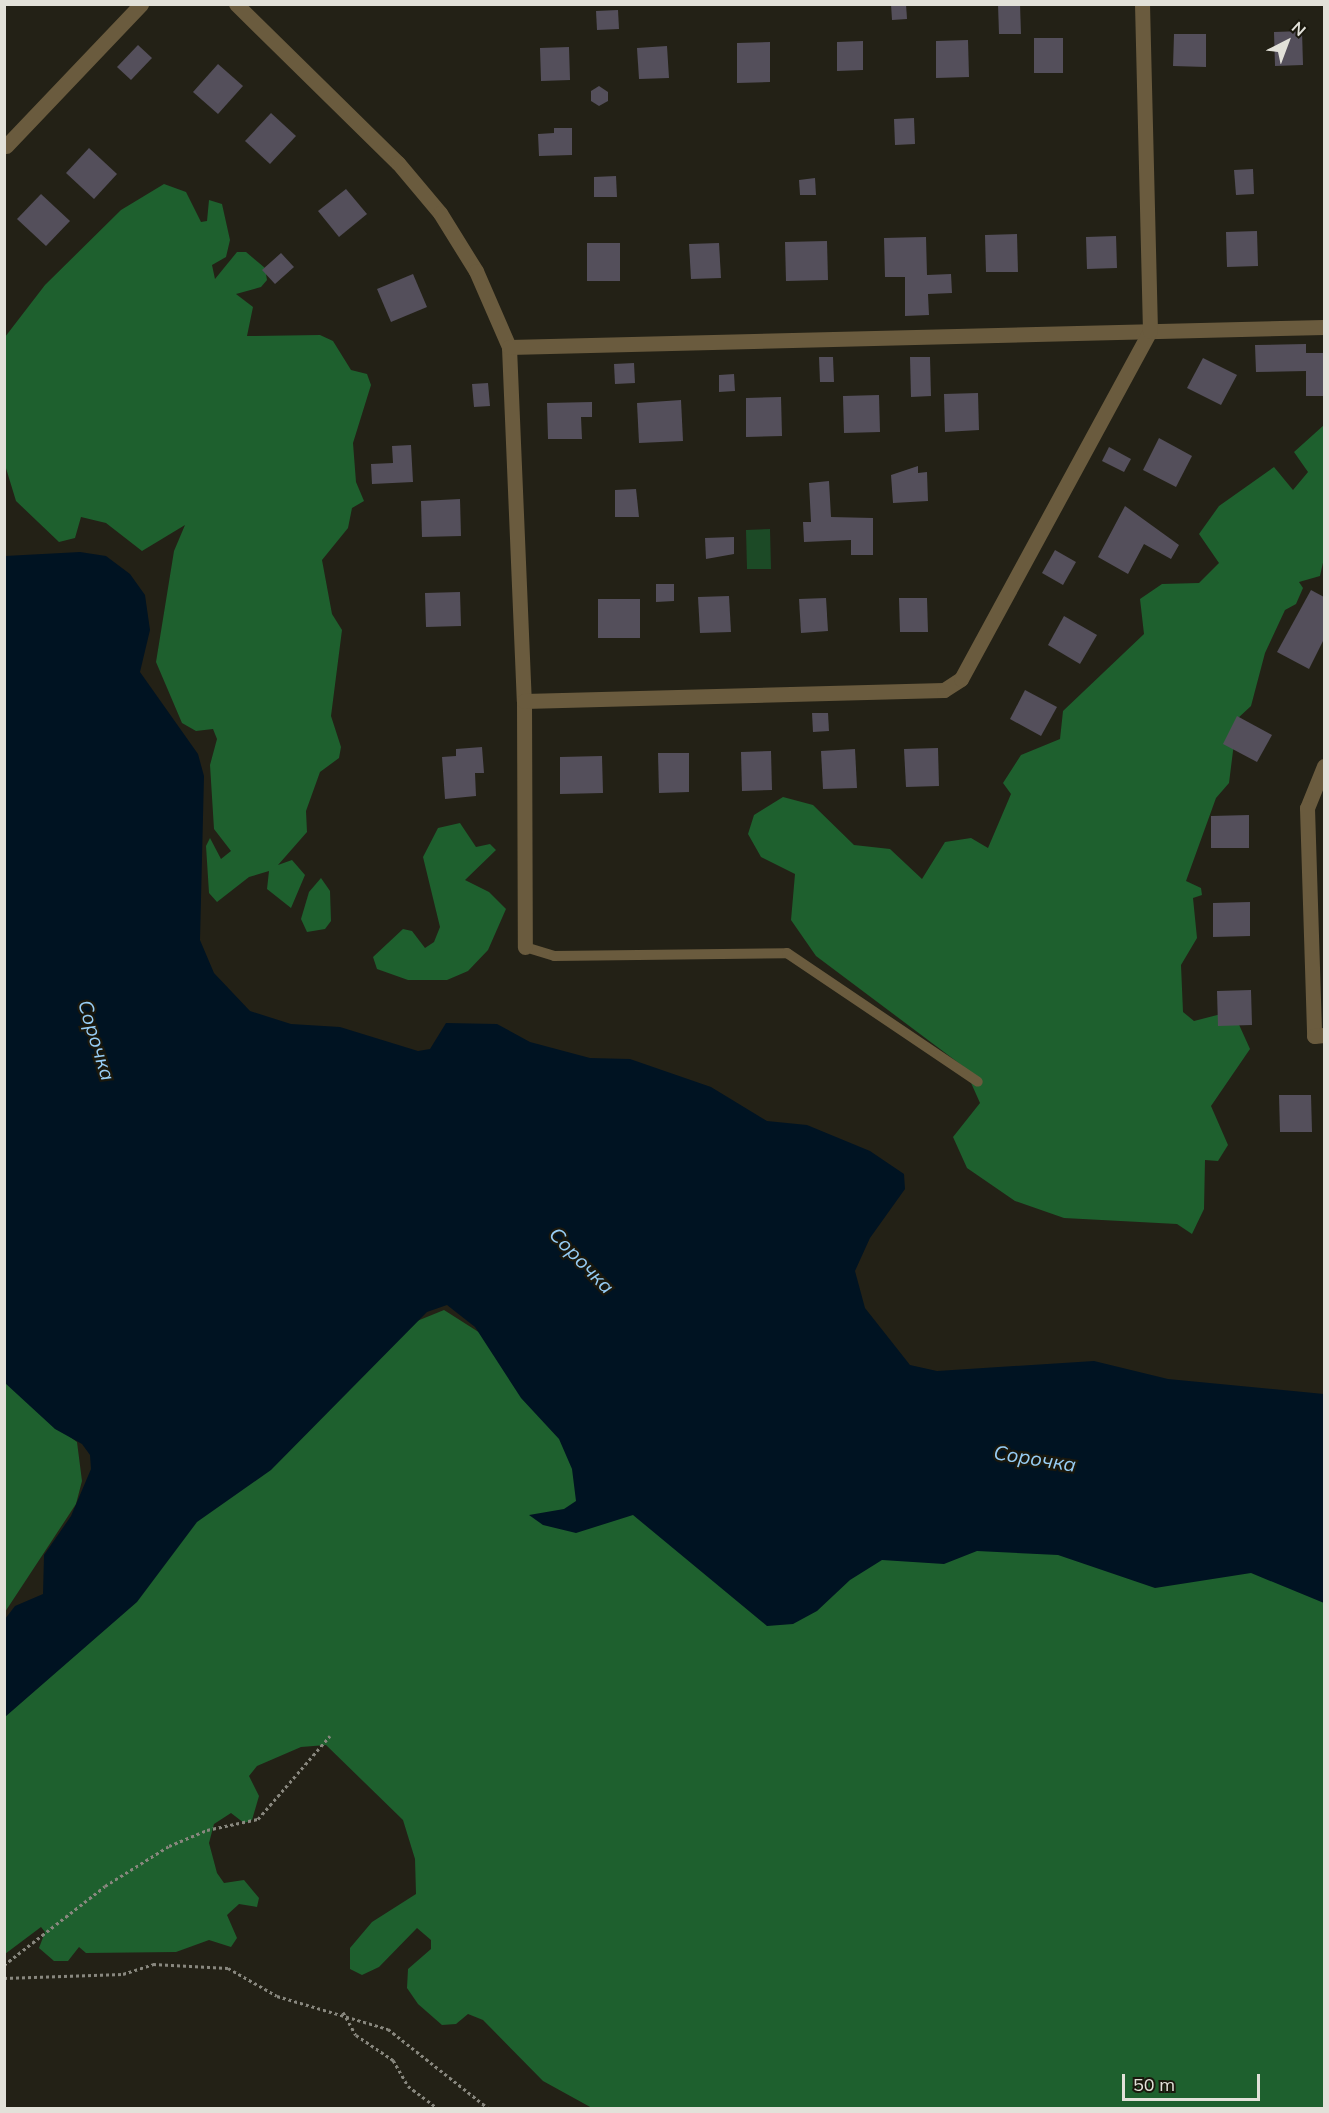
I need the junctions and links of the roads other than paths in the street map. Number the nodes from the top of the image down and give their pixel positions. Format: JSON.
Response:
{"nodes":[{"id":1,"x":141,"y":4,"type":"edge"},
{"id":2,"x":236,"y":4,"type":"edge"},
{"id":3,"x":1142,"y":4,"type":"edge"},
{"id":4,"x":6,"y":146,"type":"dead end"},
{"id":5,"x":1324,"y":327,"type":"edge"},
{"id":6,"x":1150,"y":332,"type":"junction"},
{"id":7,"x":509,"y":347,"type":"junction"},
{"id":8,"x":524,"y":701,"type":"junction"},
{"id":9,"x":1324,"y":766,"type":"edge"},
{"id":10,"x":525,"y":947,"type":"joint"},
{"id":11,"x":1324,"y":1035,"type":"edge"},
{"id":12,"x":978,"y":1082,"type":"dead end"}],
"edges":[{"from":1,"to":4,"type":"street"},
{"from":2,"to":7,"type":"street"},
{"from":3,"to":6,"type":"street"},
{"from":5,"to":6,"type":"street"},
{"from":6,"to":7,"type":"street"},
{"from":6,"to":8,"type":"street"},
{"from":7,"to":8,"type":"street"},
{"from":8,"to":10,"type":"street"},
{"from":9,"to":11,"type":"street"},
{"from":10,"to":12,"type":"lane"}]}
